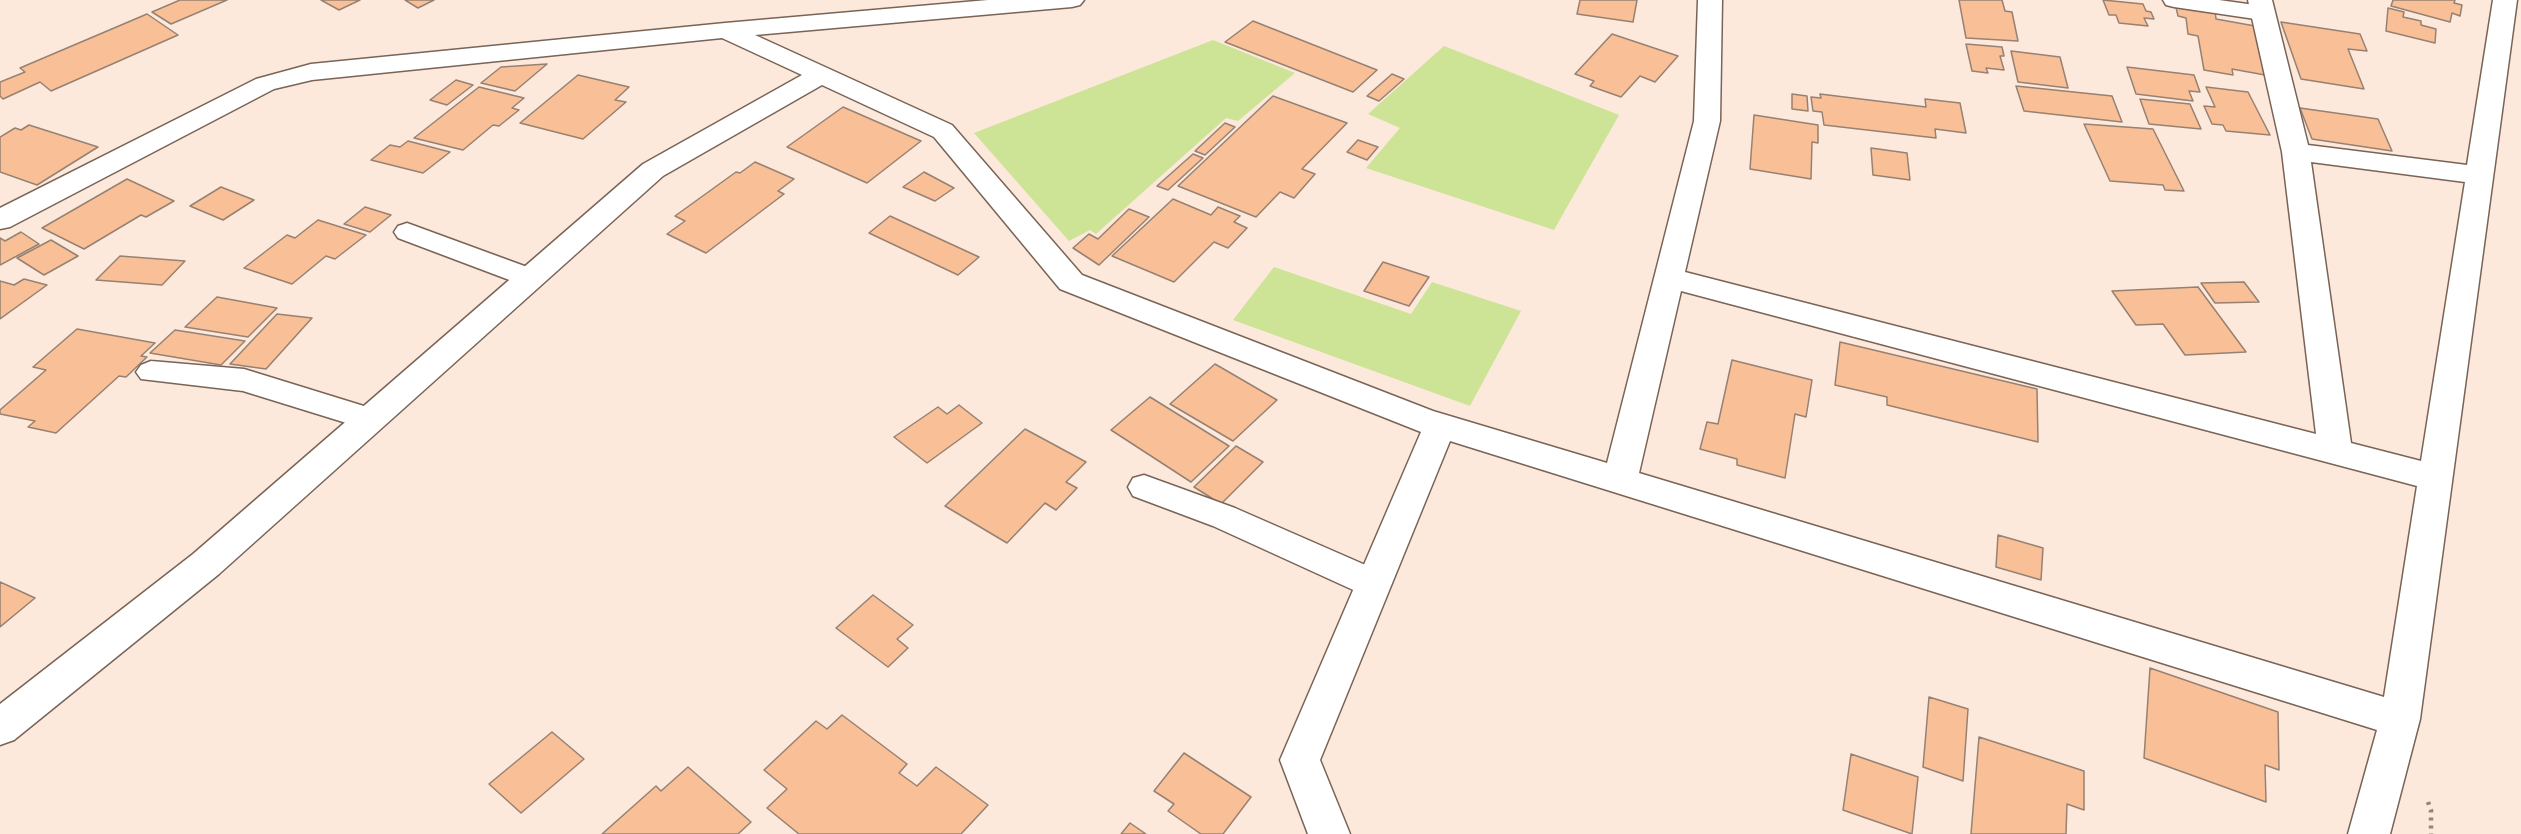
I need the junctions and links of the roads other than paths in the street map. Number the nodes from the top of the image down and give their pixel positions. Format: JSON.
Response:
{"nodes":[{"id":1,"x":1072,"y":0,"type":"edge"},
{"id":2,"x":1710,"y":0,"type":"edge"},
{"id":3,"x":2174,"y":0,"type":"edge"},
{"id":4,"x":2505,"y":0,"type":"edge"},
{"id":5,"x":2261,"y":7,"type":"edge"},
{"id":6,"x":725,"y":30,"type":"junction"},
{"id":7,"x":821,"y":75,"type":"junction"},
{"id":8,"x":2296,"y":152,"type":"junction"},
{"id":9,"x":2480,"y":175,"type":"junction"},
{"id":10,"x":0,"y":220,"type":"edge"},
{"id":11,"x":407,"y":232,"type":"dead end"},
{"id":12,"x":528,"y":278,"type":"junction"},
{"id":13,"x":1669,"y":278,"type":"junction"},
{"id":14,"x":151,"y":372,"type":"dead end"},
{"id":15,"x":369,"y":419,"type":"junction"},
{"id":16,"x":1440,"y":426,"type":"junction"},
{"id":17,"x":2335,"y":452,"type":"junction"},
{"id":18,"x":2437,"y":478,"type":"junction"},
{"id":19,"x":1620,"y":480,"type":"junction"},
{"id":20,"x":1144,"y":487,"type":"dead end"},
{"id":21,"x":1374,"y":584,"type":"junction"},
{"id":22,"x":2400,"y":719,"type":"junction"},
{"id":23,"x":0,"y":727,"type":"edge"},
{"id":24,"x":1329,"y":834,"type":"edge"},
{"id":25,"x":2369,"y":834,"type":"edge"}],
"edges":[{"from":1,"to":6,"type":"street"},
{"from":2,"to":13,"type":"street"},
{"from":3,"to":5,"type":"lane"},
{"from":4,"to":9,"type":"street"},
{"from":5,"to":8,"type":"street"},
{"from":6,"to":7,"type":"street"},
{"from":6,"to":10,"type":"street"},
{"from":7,"to":12,"type":"street"},
{"from":7,"to":16,"type":"street"},
{"from":8,"to":9,"type":"street"},
{"from":8,"to":17,"type":"street"},
{"from":9,"to":18,"type":"street"},
{"from":11,"to":12,"type":"lane"},
{"from":12,"to":15,"type":"street"},
{"from":13,"to":17,"type":"street"},
{"from":13,"to":19,"type":"street"},
{"from":14,"to":15,"type":"lane"},
{"from":15,"to":23,"type":"street"},
{"from":16,"to":19,"type":"street"},
{"from":16,"to":21,"type":"street"},
{"from":17,"to":18,"type":"street"},
{"from":18,"to":22,"type":"street"},
{"from":19,"to":22,"type":"street"},
{"from":20,"to":21,"type":"lane"},
{"from":21,"to":24,"type":"street"},
{"from":22,"to":25,"type":"street"}]}
